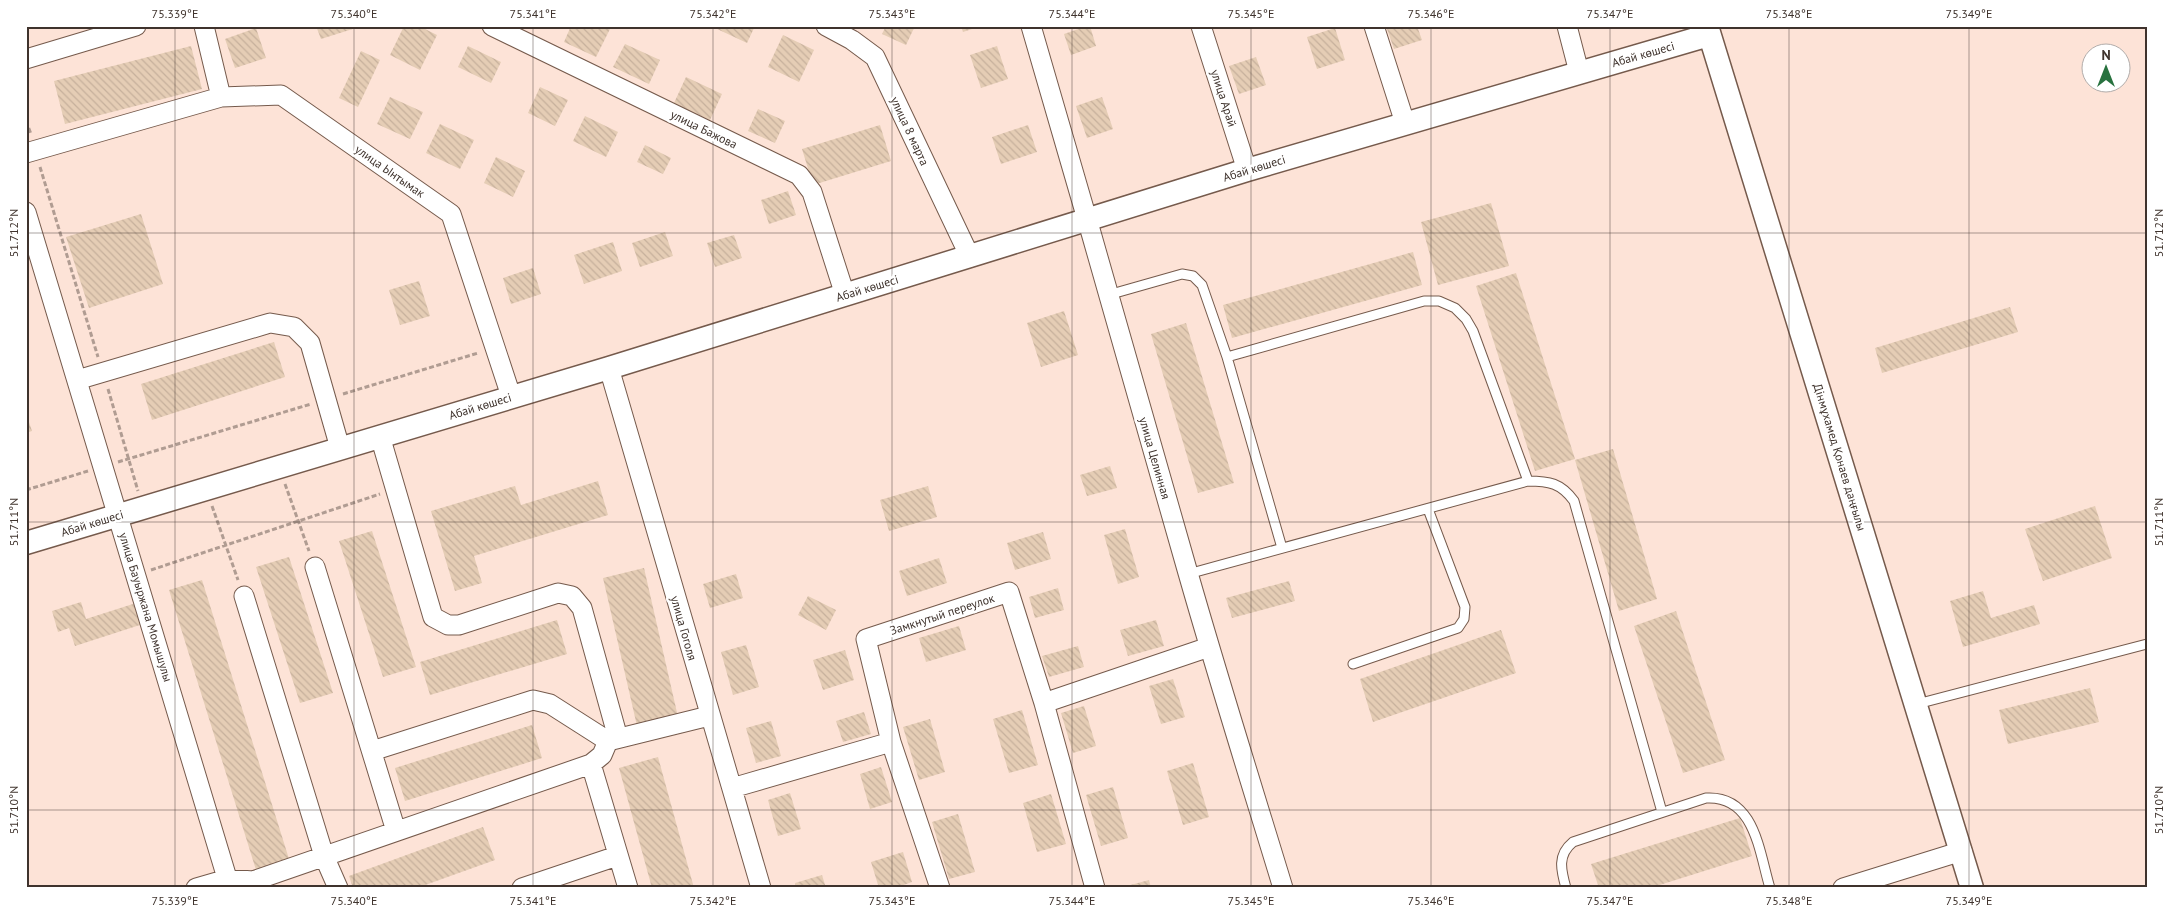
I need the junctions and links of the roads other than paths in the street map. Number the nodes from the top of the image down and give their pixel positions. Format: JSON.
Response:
{"nodes":[{"id":1,"x":136,"y":26,"type":"edge"},
{"id":2,"x":204,"y":26,"type":"edge"},
{"id":3,"x":492,"y":26,"type":"edge"},
{"id":4,"x":826,"y":26,"type":"edge"},
{"id":5,"x":1032,"y":26,"type":"edge"},
{"id":6,"x":1201,"y":26,"type":"edge"},
{"id":7,"x":1374,"y":26,"type":"edge"},
{"id":8,"x":1567,"y":26,"type":"edge"},
{"id":9,"x":107,"y":30,"type":"edge"},
{"id":10,"x":1708,"y":30,"type":"edge"},
{"id":11,"x":26,"y":58,"type":"edge"},
{"id":12,"x":1579,"y":72,"type":"junction"},
{"id":13,"x":221,"y":97,"type":"junction"},
{"id":14,"x":1405,"y":123,"type":"junction"},
{"id":15,"x":31,"y":152,"type":"edge"},
{"id":16,"x":1247,"y":170,"type":"junction"},
{"id":17,"x":26,"y":212,"type":"edge"},
{"id":18,"x":1089,"y":220,"type":"junction"},
{"id":19,"x":970,"y":257,"type":"junction"},
{"id":20,"x":844,"y":295,"type":"junction"},
{"id":21,"x":1108,"y":295,"type":"junction"},
{"id":22,"x":1227,"y":357,"type":"junction"},
{"id":23,"x":609,"y":368,"type":"junction"},
{"id":24,"x":78,"y":380,"type":"junction"},
{"id":25,"x":512,"y":396,"type":"junction"},
{"id":26,"x":380,"y":436,"type":"junction"},
{"id":27,"x":340,"y":448,"type":"junction"},
{"id":28,"x":1528,"y":482,"type":"junction"},
{"id":29,"x":1428,"y":509,"type":"junction"},
{"id":30,"x":118,"y":516,"type":"junction"},
{"id":31,"x":26,"y":544,"type":"edge"},
{"id":32,"x":1282,"y":548,"type":"junction"},
{"id":33,"x":315,"y":567,"type":"road end"},
{"id":34,"x":1188,"y":574,"type":"junction"},
{"id":35,"x":244,"y":596,"type":"road end"},
{"id":36,"x":2147,"y":644,"type":"edge"},
{"id":37,"x":1210,"y":647,"type":"junction"},
{"id":38,"x":1353,"y":664,"type":"dead end"},
{"id":39,"x":1044,"y":703,"type":"junction"},
{"id":40,"x":1917,"y":704,"type":"junction"},
{"id":41,"x":709,"y":716,"type":"junction"},
{"id":42,"x":613,"y":740,"type":"junction"},
{"id":43,"x":891,"y":742,"type":"junction"},
{"id":44,"x":372,"y":751,"type":"junction"},
{"id":45,"x":591,"y":764,"type":"junction"},
{"id":46,"x":732,"y":788,"type":"junction"},
{"id":47,"x":1662,"y":812,"type":"junction"},
{"id":48,"x":396,"y":831,"type":"junction"},
{"id":49,"x":1962,"y":851,"type":"junction"},
{"id":50,"x":324,"y":856,"type":"junction"},
{"id":51,"x":617,"y":856,"type":"junction"},
{"id":52,"x":229,"y":883,"type":"edge"},
{"id":53,"x":196,"y":888,"type":"edge"},
{"id":54,"x":338,"y":888,"type":"edge"},
{"id":55,"x":522,"y":888,"type":"edge"},
{"id":56,"x":628,"y":888,"type":"edge"},
{"id":57,"x":761,"y":888,"type":"edge"},
{"id":58,"x":940,"y":888,"type":"edge"},
{"id":59,"x":1095,"y":888,"type":"edge"},
{"id":60,"x":1283,"y":888,"type":"edge"},
{"id":61,"x":1566,"y":888,"type":"edge"},
{"id":62,"x":1770,"y":888,"type":"edge"},
{"id":63,"x":1843,"y":888,"type":"edge"},
{"id":64,"x":1972,"y":888,"type":"edge"}],
"edges":[{"from":1,"to":9,"type":"street"},
{"from":2,"to":13,"type":"street"},
{"from":3,"to":20,"type":"street","name":"улица Бажова"},
{"from":4,"to":19,"type":"street","name":"улица 8 марта"},
{"from":5,"to":18,"type":"street","name":"улица Целинная"},
{"from":6,"to":16,"type":"street","name":"улица Арай"},
{"from":7,"to":14,"type":"street"},
{"from":8,"to":12,"type":"street"},
{"from":9,"to":11,"type":"street"},
{"from":10,"to":12,"type":"street","name":"Абай көшесі"},
{"from":10,"to":40,"type":"street","name":"Дінмұхамед Қонаев даңғылы"},
{"from":12,"to":14,"type":"street","name":"Абай көшесі"},
{"from":13,"to":15,"type":"street","name":"улица Ынтымак"},
{"from":13,"to":25,"type":"street","name":"улица Ынтымак"},
{"from":14,"to":16,"type":"street","name":"Абай көшесі"},
{"from":16,"to":18,"type":"street","name":"Абай көшесі"},
{"from":17,"to":24,"type":"street","name":"улица Бауыржана Момышулы"},
{"from":18,"to":19,"type":"street","name":"Абай көшесі"},
{"from":18,"to":21,"type":"street","name":"улица Целинная"},
{"from":19,"to":20,"type":"street","name":"Абай көшесі"},
{"from":20,"to":23,"type":"street","name":"Абай көшесі"},
{"from":21,"to":22,"type":"lane"},
{"from":21,"to":34,"type":"street","name":"улица Целинная"},
{"from":22,"to":28,"type":"lane"},
{"from":22,"to":32,"type":"lane"},
{"from":23,"to":25,"type":"street","name":"Абай көшесі"},
{"from":23,"to":41,"type":"street","name":"улица Гоголя"},
{"from":24,"to":27,"type":"street"},
{"from":24,"to":30,"type":"street","name":"улица Бауыржана Момышулы"},
{"from":25,"to":26,"type":"street","name":"Абай көшесі"},
{"from":26,"to":27,"type":"street","name":"Абай көшесі"},
{"from":26,"to":42,"type":"street"},
{"from":27,"to":30,"type":"street","name":"Абай көшесі"},
{"from":28,"to":29,"type":"lane"},
{"from":28,"to":47,"type":"lane"},
{"from":29,"to":32,"type":"lane"},
{"from":29,"to":38,"type":"lane"},
{"from":30,"to":31,"type":"street","name":"Абай көшесі"},
{"from":30,"to":52,"type":"street","name":"улица Бауыржана Момышулы"},
{"from":32,"to":34,"type":"lane"},
{"from":33,"to":44,"type":"street"},
{"from":34,"to":37,"type":"street","name":"улица Целинная"},
{"from":35,"to":50,"type":"street"},
{"from":36,"to":40,"type":"lane"},
{"from":37,"to":39,"type":"street"},
{"from":37,"to":60,"type":"street","name":"улица Целинная"},
{"from":39,"to":43,"type":"street","name":"Замкнутый переулок"},
{"from":39,"to":59,"type":"street","name":"Замкнутый переулок"},
{"from":40,"to":49,"type":"street","name":"Дінмұхамед Қонаев даңғылы"},
{"from":41,"to":42,"type":"street"},
{"from":41,"to":46,"type":"street","name":"улица Гоголя"},
{"from":42,"to":44,"type":"street"},
{"from":42,"to":45,"type":"street"},
{"from":43,"to":46,"type":"street"},
{"from":43,"to":58,"type":"street","name":"Замкнутый переулок"},
{"from":44,"to":48,"type":"street"},
{"from":45,"to":48,"type":"street"},
{"from":45,"to":51,"type":"street"},
{"from":46,"to":57,"type":"street","name":"улица Гоголя"},
{"from":47,"to":61,"type":"lane"},
{"from":47,"to":62,"type":"lane"},
{"from":48,"to":50,"type":"street"},
{"from":49,"to":63,"type":"street"},
{"from":49,"to":64,"type":"street","name":"Дінмұхамед Қонаев даңғылы"},
{"from":50,"to":52,"type":"street"},
{"from":50,"to":54,"type":"street"},
{"from":51,"to":55,"type":"street"},
{"from":51,"to":56,"type":"street"},
{"from":52,"to":53,"type":"street"}]}
